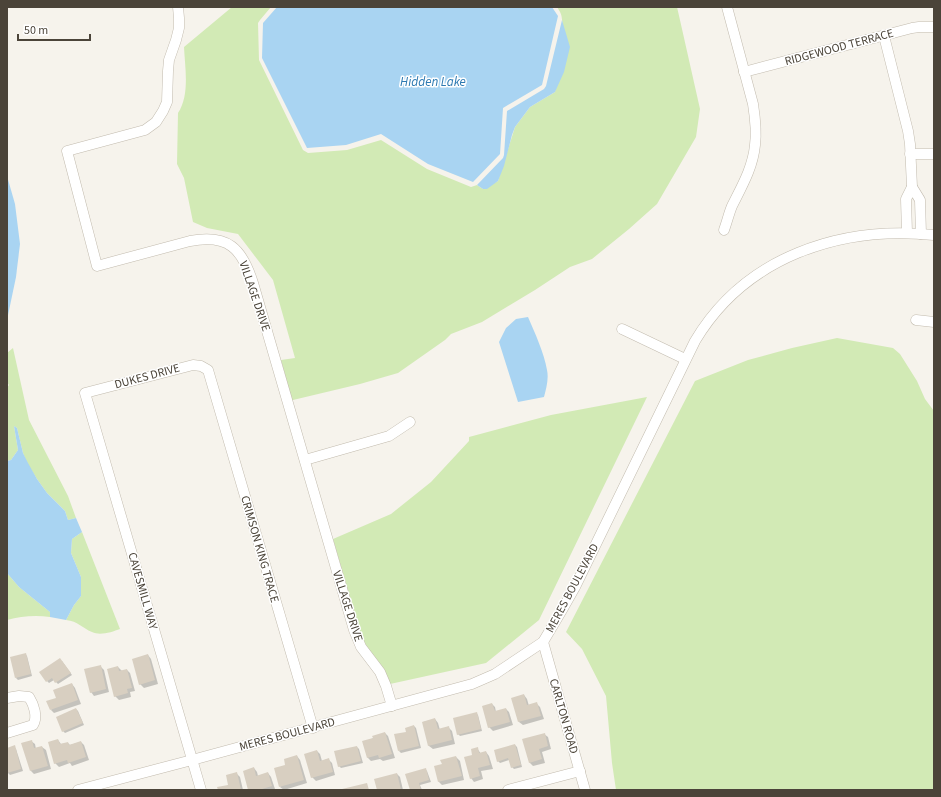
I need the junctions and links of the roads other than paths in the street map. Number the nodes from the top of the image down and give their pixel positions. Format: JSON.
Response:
{"nodes":[{"id":1,"x":178,"y":7,"type":"edge"},
{"id":2,"x":727,"y":7,"type":"edge"},
{"id":3,"x":934,"y":27,"type":"edge"},
{"id":4,"x":884,"y":36,"type":"junction"},
{"id":5,"x":744,"y":72,"type":"junction"},
{"id":6,"x":910,"y":154,"type":"junction"},
{"id":7,"x":934,"y":154,"type":"edge"},
{"id":8,"x":912,"y":187,"type":"junction"},
{"id":9,"x":724,"y":230,"type":"dead end"},
{"id":10,"x":907,"y":234,"type":"junction"},
{"id":11,"x":921,"y":234,"type":"junction"},
{"id":12,"x":934,"y":235,"type":"edge"},
{"id":13,"x":916,"y":320,"type":"dead end"},
{"id":14,"x":934,"y":322,"type":"edge"},
{"id":15,"x":622,"y":329,"type":"dead end"},
{"id":16,"x":685,"y":359,"type":"junction"},
{"id":17,"x":208,"y":370,"type":"joint"},
{"id":18,"x":85,"y":393,"type":"joint"},
{"id":19,"x":410,"y":422,"type":"dead end"},
{"id":20,"x":305,"y":460,"type":"junction"},
{"id":21,"x":543,"y":642,"type":"junction"},
{"id":22,"x":7,"y":698,"type":"edge"},
{"id":23,"x":392,"y":706,"type":"junction"},
{"id":24,"x":313,"y":728,"type":"junction"},
{"id":25,"x":7,"y":733,"type":"edge"},
{"id":26,"x":192,"y":760,"type":"junction"},
{"id":27,"x":580,"y":771,"type":"junction"},
{"id":28,"x":78,"y":790,"type":"edge"},
{"id":29,"x":201,"y":790,"type":"edge"},
{"id":30,"x":508,"y":790,"type":"edge"},
{"id":31,"x":585,"y":790,"type":"edge"}],
"edges":[{"from":1,"to":20,"type":"street","name":"VILLAGE DRIVE"},
{"from":2,"to":5,"type":"street"},
{"from":3,"to":4,"type":"street","name":"RIDGEWOOD TERRACE"},
{"from":4,"to":5,"type":"street","name":"RIDGEWOOD TERRACE"},
{"from":4,"to":6,"type":"street"},
{"from":5,"to":9,"type":"street"},
{"from":6,"to":7,"type":"street"},
{"from":6,"to":8,"type":"street"},
{"from":8,"to":10,"type":"street"},
{"from":8,"to":11,"type":"street"},
{"from":10,"to":11,"type":"street","name":"MERES BOULEVARD"},
{"from":10,"to":16,"type":"street","name":"MERES BOULEVARD"},
{"from":11,"to":12,"type":"street","name":"MERES BOULEVARD"},
{"from":13,"to":14,"type":"street"},
{"from":15,"to":16,"type":"street"},
{"from":16,"to":21,"type":"street","name":"MERES BOULEVARD"},
{"from":17,"to":18,"type":"street","name":"DUKES DRIVE"},
{"from":17,"to":24,"type":"street","name":"CRIMSON KING TRACE"},
{"from":18,"to":26,"type":"street","name":"CAVESMILL WAY"},
{"from":19,"to":20,"type":"street"},
{"from":20,"to":23,"type":"street","name":"VILLAGE DRIVE"},
{"from":21,"to":23,"type":"street","name":"MERES BOULEVARD"},
{"from":21,"to":27,"type":"street","name":"CARLTON ROAD"},
{"from":22,"to":25,"type":"street"},
{"from":23,"to":24,"type":"street","name":"MERES BOULEVARD"},
{"from":24,"to":26,"type":"street","name":"MERES BOULEVARD"},
{"from":26,"to":28,"type":"street","name":"MERES BOULEVARD"},
{"from":26,"to":29,"type":"street","name":"CAVESMILL WAY"},
{"from":27,"to":30,"type":"street"},
{"from":27,"to":31,"type":"street","name":"CARLTON ROAD"}]}
